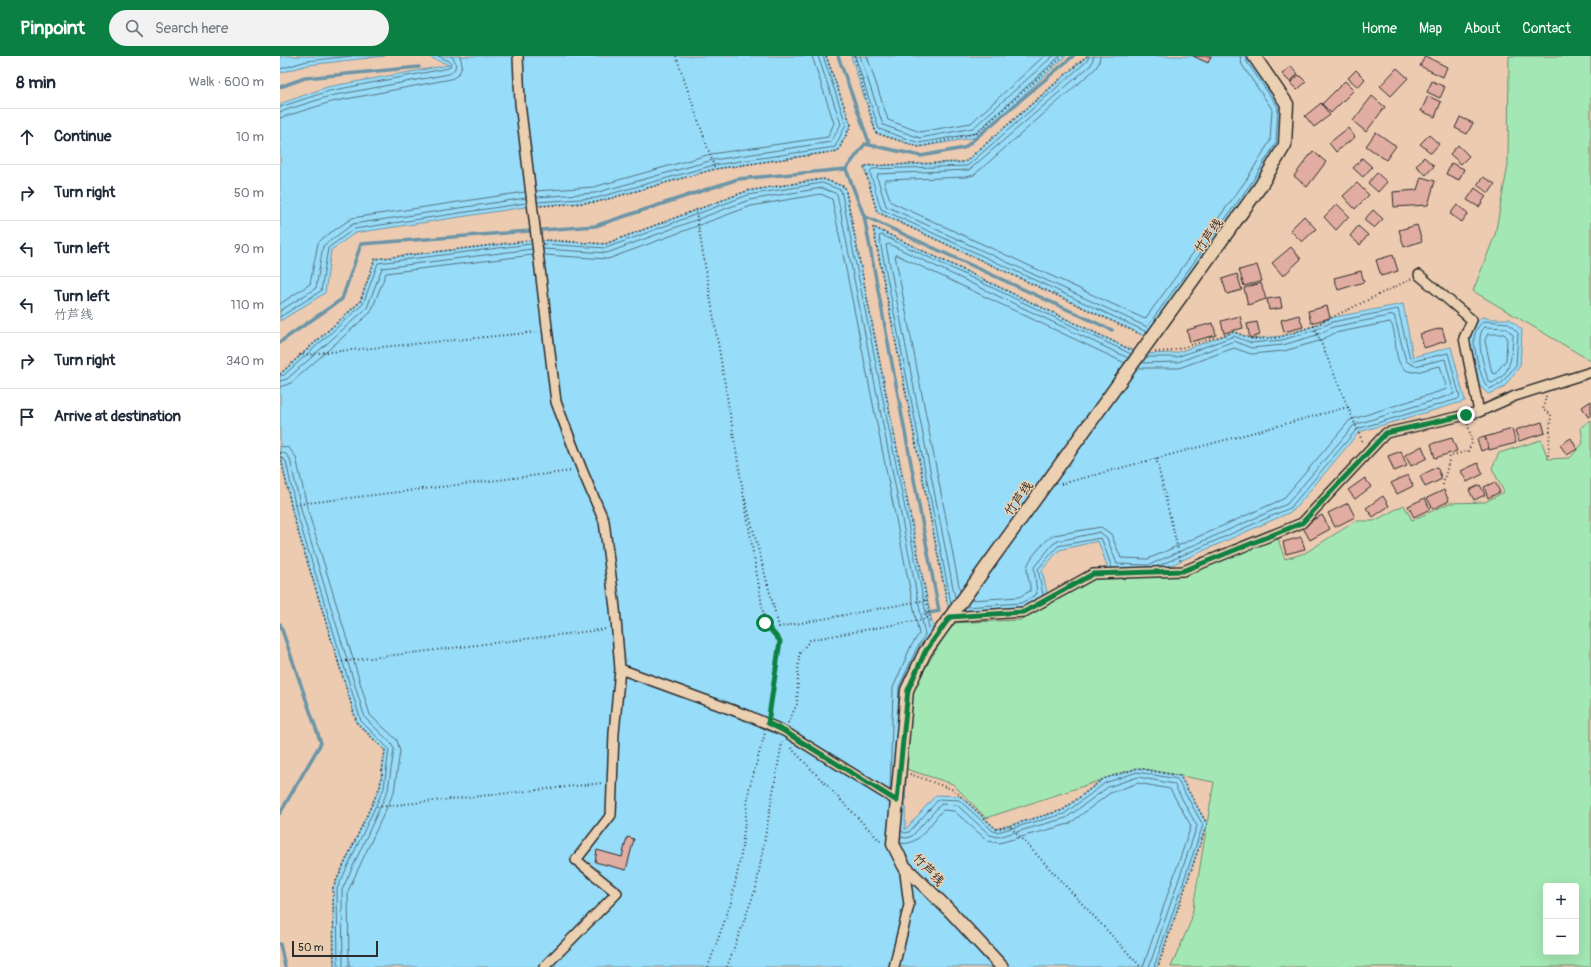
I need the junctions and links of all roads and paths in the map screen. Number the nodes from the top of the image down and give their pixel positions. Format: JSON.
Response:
{"nodes":[{"id":1,"x":518,"y":56,"type":"edge"},
{"id":2,"x":676,"y":56,"type":"edge"},
{"id":3,"x":826,"y":56,"type":"edge"},
{"id":4,"x":854,"y":56,"type":"edge"},
{"id":5,"x":1063,"y":56,"type":"edge"},
{"id":6,"x":1087,"y":56,"type":"edge"},
{"id":7,"x":1254,"y":56,"type":"edge"},
{"id":8,"x":715,"y":169,"type":"junction"},
{"id":9,"x":532,"y":206,"type":"junction"},
{"id":10,"x":696,"y":212,"type":"junction"},
{"id":11,"x":535,"y":237,"type":"junction"},
{"id":12,"x":1419,"y":275,"type":"joint"},
{"id":13,"x":1314,"y":326,"type":"junction"},
{"id":14,"x":547,"y":331,"type":"junction"},
{"id":15,"x":1151,"y":339,"type":"junction"},
{"id":16,"x":1140,"y":354,"type":"junction"},
{"id":17,"x":299,"y":356,"type":"junction"},
{"id":18,"x":1591,"y":372,"type":"edge"},
{"id":19,"x":280,"y":374,"type":"edge"},
{"id":20,"x":1548,"y":385,"type":"junction"},
{"id":21,"x":1348,"y":407,"type":"junction"},
{"id":22,"x":1479,"y":412,"type":"junction"},
{"id":23,"x":1466,"y":415,"type":"junction"},
{"id":24,"x":280,"y":453,"type":"edge"},
{"id":25,"x":1368,"y":453,"type":"junction"},
{"id":26,"x":1156,"y":458,"type":"junction"},
{"id":27,"x":1548,"y":459,"type":"dead end"},
{"id":28,"x":582,"y":470,"type":"junction"},
{"id":29,"x":1443,"y":485,"type":"dead end"},
{"id":30,"x":742,"y":486,"type":"junction"},
{"id":31,"x":1042,"y":489,"type":"junction"},
{"id":32,"x":291,"y":505,"type":"junction"},
{"id":33,"x":1183,"y":571,"type":"junction"},
{"id":34,"x":926,"y":600,"type":"junction"},
{"id":35,"x":950,"y":617,"type":"junction"},
{"id":36,"x":617,"y":628,"type":"junction"},
{"id":37,"x":338,"y":662,"type":"junction"},
{"id":38,"x":620,"y":669,"type":"junction"},
{"id":39,"x":770,"y":724,"type":"junction"},
{"id":40,"x":783,"y":730,"type":"junction"},
{"id":41,"x":900,"y":770,"type":"junction"},
{"id":42,"x":612,"y":782,"type":"junction"},
{"id":43,"x":897,"y":801,"type":"junction"},
{"id":44,"x":378,"y":807,"type":"dead end"},
{"id":45,"x":1010,"y":826,"type":"junction"},
{"id":46,"x":882,"y":843,"type":"dead end"},
{"id":47,"x":904,"y":866,"type":"junction"},
{"id":48,"x":334,"y":967,"type":"edge"},
{"id":49,"x":544,"y":967,"type":"edge"},
{"id":50,"x":708,"y":967,"type":"edge"},
{"id":51,"x":727,"y":967,"type":"edge"},
{"id":52,"x":894,"y":967,"type":"edge"},
{"id":53,"x":1002,"y":967,"type":"edge"},
{"id":54,"x":1141,"y":967,"type":"edge"},
{"id":55,"x":1158,"y":967,"type":"edge"}],
"edges":[{"from":1,"to":9,"type":"street"},
{"from":2,"to":8,"type":"path"},
{"from":3,"to":8,"type":"path"},
{"from":4,"to":5,"type":"path"},
{"from":6,"to":15,"type":"path"},
{"from":7,"to":15,"type":"street","name":"竹芦线"},
{"from":8,"to":9,"type":"path"},
{"from":9,"to":11,"type":"street"},
{"from":10,"to":11,"type":"path"},
{"from":10,"to":30,"type":"path"},
{"from":10,"to":34,"type":"path"},
{"from":11,"to":14,"type":"street"},
{"from":11,"to":17,"type":"path"},
{"from":12,"to":13,"type":"path"},
{"from":12,"to":22,"type":"street"},
{"from":13,"to":16,"type":"path"},
{"from":13,"to":21,"type":"path"},
{"from":14,"to":17,"type":"path"},
{"from":14,"to":28,"type":"street"},
{"from":15,"to":16,"type":"street","name":"竹芦线"},
{"from":16,"to":31,"type":"street","name":"竹芦线"},
{"from":16,"to":35,"type":"path"},
{"from":17,"to":19,"type":"path"},
{"from":18,"to":20,"type":"street"},
{"from":20,"to":22,"type":"street"},
{"from":20,"to":27,"type":"path"},
{"from":21,"to":25,"type":"path"},
{"from":21,"to":26,"type":"path"},
{"from":22,"to":23,"type":"street"},
{"from":23,"to":25,"type":"street"},
{"from":23,"to":29,"type":"path"},
{"from":24,"to":32,"type":"path"},
{"from":25,"to":33,"type":"street"},
{"from":26,"to":31,"type":"path"},
{"from":26,"to":33,"type":"path"},
{"from":28,"to":32,"type":"path"},
{"from":28,"to":36,"type":"street"},
{"from":30,"to":34,"type":"path"},
{"from":30,"to":39,"type":"path"},
{"from":31,"to":35,"type":"street","name":"竹芦线"},
{"from":32,"to":37,"type":"path"},
{"from":33,"to":35,"type":"street"},
{"from":34,"to":40,"type":"path"},
{"from":35,"to":41,"type":"street","name":"竹芦线"},
{"from":36,"to":37,"type":"path"},
{"from":36,"to":38,"type":"street"},
{"from":37,"to":48,"type":"path"},
{"from":38,"to":39,"type":"street"},
{"from":38,"to":42,"type":"street"},
{"from":39,"to":40,"type":"street"},
{"from":39,"to":50,"type":"path"},
{"from":40,"to":43,"type":"street"},
{"from":41,"to":43,"type":"street","name":"竹芦线"},
{"from":41,"to":45,"type":"path"},
{"from":42,"to":44,"type":"path"},
{"from":42,"to":49,"type":"street"},
{"from":43,"to":47,"type":"street","name":"竹芦线"},
{"from":45,"to":54,"type":"path"},
{"from":45,"to":55,"type":"path"},
{"from":46,"to":51,"type":"path"},
{"from":47,"to":52,"type":"street"},
{"from":47,"to":53,"type":"street","name":"竹芦线"}]}
